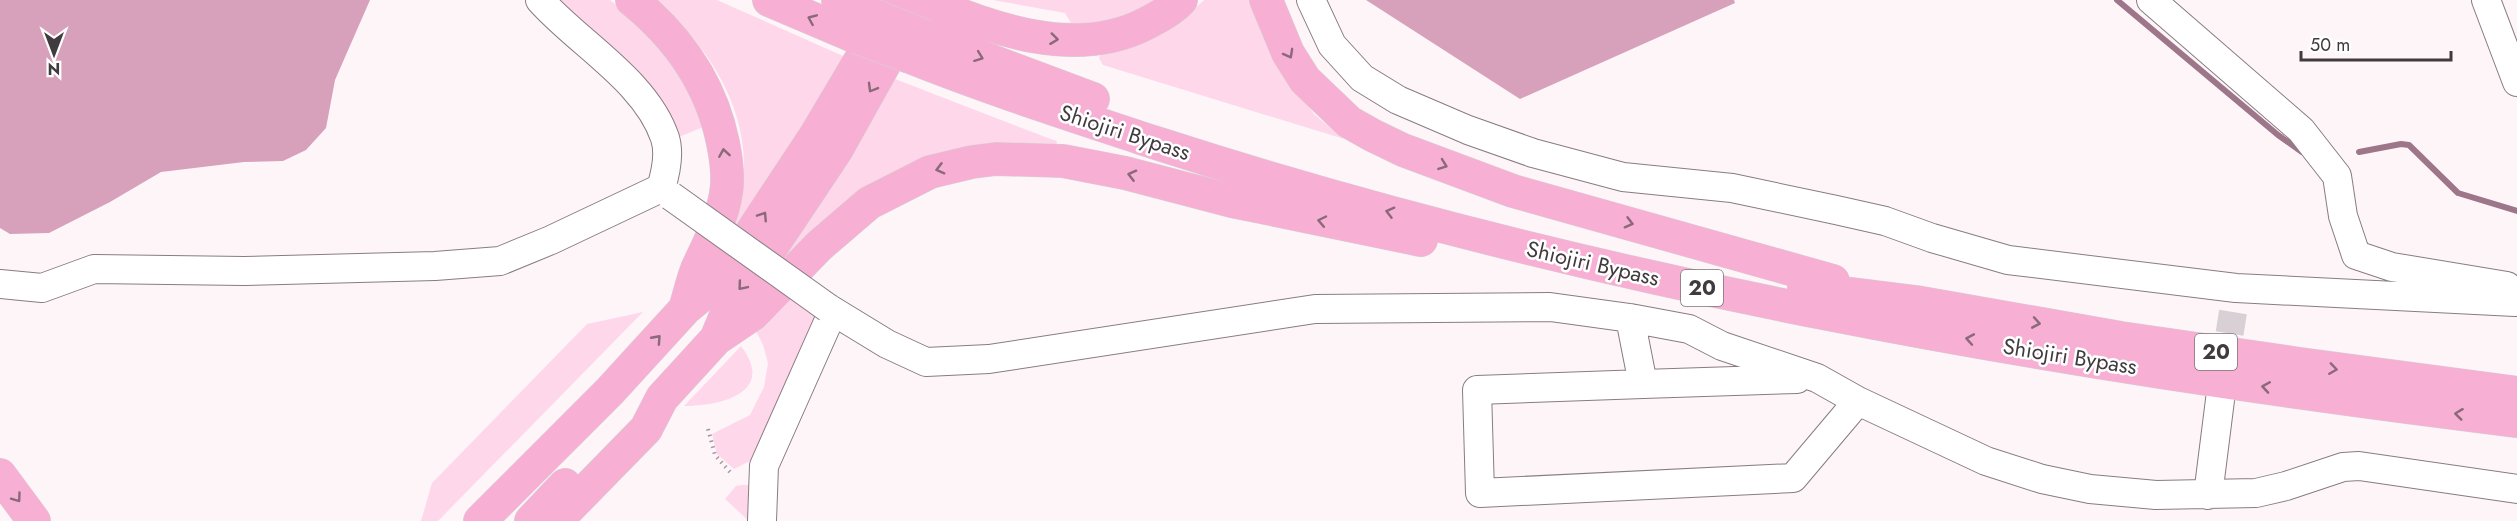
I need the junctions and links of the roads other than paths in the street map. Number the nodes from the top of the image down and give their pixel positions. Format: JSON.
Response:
{"nodes":[{"id":1,"x":540,"y":0,"type":"edge"},
{"id":2,"x":632,"y":0,"type":"edge"},
{"id":3,"x":769,"y":0,"type":"edge"},
{"id":4,"x":838,"y":0,"type":"edge"},
{"id":5,"x":1181,"y":0,"type":"edge"},
{"id":6,"x":1266,"y":0,"type":"edge"},
{"id":7,"x":1311,"y":0,"type":"edge"},
{"id":8,"x":2151,"y":0,"type":"edge"},
{"id":9,"x":2486,"y":0,"type":"edge"},
{"id":10,"x":927,"y":2,"type":"edge"},
{"id":11,"x":875,"y":17,"type":"edge"},
{"id":12,"x":918,"y":47,"type":"junction"},
{"id":13,"x":2517,"y":82,"type":"edge"},
{"id":14,"x":666,"y":192,"type":"junction"},
{"id":15,"x":0,"y":284,"type":"edge"},
{"id":16,"x":1689,"y":285,"type":"junction"},
{"id":17,"x":2517,"y":287,"type":"edge"},
{"id":18,"x":2517,"y":299,"type":"edge"},
{"id":19,"x":1917,"y":302,"type":"junction"},
{"id":20,"x":685,"y":309,"type":"junction"},
{"id":21,"x":831,"y":309,"type":"junction"},
{"id":22,"x":1630,"y":318,"type":"junction"},
{"id":23,"x":716,"y":339,"type":"junction"},
{"id":24,"x":629,"y":370,"type":"junction"},
{"id":25,"x":1817,"y":378,"type":"junction"},
{"id":26,"x":2393,"y":378,"type":"junction"},
{"id":27,"x":2517,"y":383,"type":"edge"},
{"id":28,"x":1643,"y":384,"type":"junction"},
{"id":29,"x":2221,"y":392,"type":"tunnel mouth"},
{"id":30,"x":2517,"y":393,"type":"edge"},
{"id":31,"x":662,"y":398,"type":"junction"},
{"id":32,"x":1858,"y":401,"type":"junction"},
{"id":33,"x":2517,"y":421,"type":"edge"},
{"id":34,"x":0,"y":475,"type":"edge"},
{"id":35,"x":2517,"y":489,"type":"edge"},
{"id":36,"x":2208,"y":495,"type":"junction"},
{"id":37,"x":34,"y":521,"type":"edge"},
{"id":38,"x":457,"y":521,"type":"edge"},
{"id":39,"x":480,"y":521,"type":"edge"},
{"id":40,"x":503,"y":521,"type":"edge"},
{"id":41,"x":531,"y":521,"type":"edge"},
{"id":42,"x":556,"y":521,"type":"edge"},
{"id":43,"x":762,"y":521,"type":"edge"}],
"edges":[{"from":1,"to":14,"type":"street"},
{"from":20,"to":2,"type":"highway","one_way":true},
{"from":11,"to":3,"type":"highway","name":"Shiojiri Bypass","number":"20","one_way":true},
{"from":4,"to":11,"type":"highway","name":"Shiojiri Bypass","number":"20"},
{"from":10,"to":5,"type":"highway","one_way":true},
{"from":6,"to":19,"type":"highway","one_way":true},
{"from":7,"to":18,"type":"street"},
{"from":8,"to":17,"type":"street"},
{"from":9,"to":13,"type":"street"},
{"from":10,"to":23,"type":"highway","one_way":true},
{"from":11,"to":12,"type":"highway","name":"Shiojiri Bypass","number":"20","bridge":true},
{"from":20,"to":11,"type":"highway","one_way":true},
{"from":16,"to":12,"type":"highway","name":"Shiojiri Bypass","number":"20","one_way":true},
{"from":12,"to":19,"type":"highway","name":"Shiojiri Bypass","number":"20","one_way":true},
{"from":14,"to":15,"type":"street"},
{"from":14,"to":21,"type":"street","bridge":true},
{"from":16,"to":23,"type":"highway","one_way":true},
{"from":33,"to":16,"type":"highway","name":"Shiojiri Bypass","number":"20","one_way":true},
{"from":19,"to":26,"type":"highway","name":"Shiojiri Bypass","number":"20","one_way":true},
{"from":24,"to":20,"type":"highway","one_way":true},
{"from":21,"to":22,"type":"street"},
{"from":21,"to":43,"type":"street"},
{"from":22,"to":25,"type":"street"},
{"from":22,"to":28,"type":"street"},
{"from":23,"to":31,"type":"highway"},
{"from":24,"to":38,"type":"highway"},
{"from":24,"to":39,"type":"highway"},
{"from":24,"to":40,"type":"highway"},
{"from":25,"to":28,"type":"street"},
{"from":25,"to":32,"type":"street"},
{"from":26,"to":27,"type":"street"},
{"from":26,"to":30,"type":"highway","name":"Shiojiri Bypass","number":"20"},
{"from":28,"to":32,"type":"street"},
{"from":29,"to":36,"type":"street"},
{"from":31,"to":41,"type":"highway"},
{"from":31,"to":42,"type":"highway"},
{"from":32,"to":36,"type":"street"},
{"from":34,"to":37,"type":"highway","one_way":true},
{"from":35,"to":36,"type":"street"}]}
